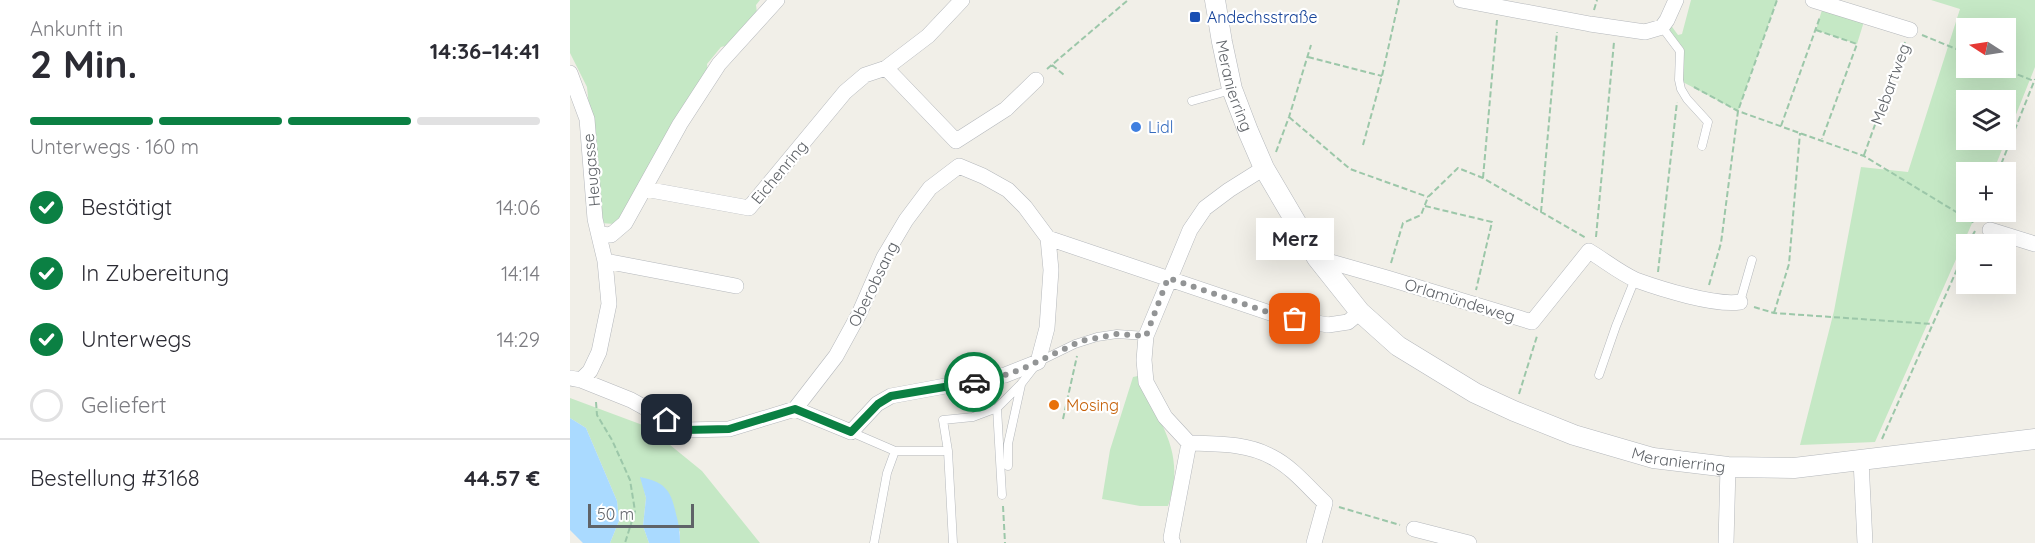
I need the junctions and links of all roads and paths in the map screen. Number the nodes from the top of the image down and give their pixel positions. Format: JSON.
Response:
{"nodes":[{"id":1,"x":777,"y":0,"type":"edge"},
{"id":2,"x":962,"y":0,"type":"edge"},
{"id":3,"x":1128,"y":0,"type":"edge"},
{"id":4,"x":1215,"y":0,"type":"edge"},
{"id":5,"x":1399,"y":0,"type":"edge"},
{"id":6,"x":1461,"y":0,"type":"edge"},
{"id":7,"x":1676,"y":0,"type":"edge"},
{"id":8,"x":1777,"y":0,"type":"edge"},
{"id":9,"x":1819,"y":2,"type":"edge"},
{"id":10,"x":1498,"y":7,"type":"junction"},
{"id":11,"x":1558,"y":18,"type":"junction"},
{"id":12,"x":1616,"y":27,"type":"junction"},
{"id":13,"x":1662,"y":27,"type":"junction"},
{"id":14,"x":1816,"y":30,"type":"junction"},
{"id":15,"x":1910,"y":30,"type":"junction"},
{"id":16,"x":1311,"y":45,"type":"dead end"},
{"id":17,"x":1956,"y":49,"type":"edge"},
{"id":18,"x":1308,"y":57,"type":"junction"},
{"id":19,"x":1052,"y":64,"type":"junction"},
{"id":20,"x":886,"y":68,"type":"junction"},
{"id":21,"x":570,"y":73,"type":"edge"},
{"id":22,"x":2016,"y":73,"type":"edge"},
{"id":23,"x":1064,"y":75,"type":"dead end"},
{"id":24,"x":1382,"y":76,"type":"junction"},
{"id":25,"x":1036,"y":80,"type":"joint"},
{"id":26,"x":1679,"y":80,"type":"junction"},
{"id":27,"x":2035,"y":80,"type":"edge"},
{"id":28,"x":1232,"y":89,"type":"junction"},
{"id":29,"x":1192,"y":101,"type":"dead end"},
{"id":30,"x":1737,"y":111,"type":"junction"},
{"id":31,"x":1289,"y":117,"type":"junction"},
{"id":32,"x":1781,"y":126,"type":"junction"},
{"id":33,"x":1800,"y":133,"type":"junction"},
{"id":34,"x":1821,"y":140,"type":"junction"},
{"id":35,"x":956,"y":141,"type":"junction"},
{"id":36,"x":1363,"y":145,"type":"dead end"},
{"id":37,"x":1702,"y":146,"type":"dead end"},
{"id":38,"x":1864,"y":156,"type":"junction"},
{"id":39,"x":2002,"y":162,"type":"edge"},
{"id":40,"x":959,"y":166,"type":"junction"},
{"id":41,"x":1266,"y":171,"type":"junction"},
{"id":42,"x":1483,"y":178,"type":"junction"},
{"id":43,"x":645,"y":189,"type":"junction"},
{"id":44,"x":1428,"y":197,"type":"junction"},
{"id":45,"x":1425,"y":206,"type":"junction"},
{"id":46,"x":1541,"y":212,"type":"junction"},
{"id":47,"x":1984,"y":227,"type":"joint"},
{"id":48,"x":598,"y":234,"type":"junction"},
{"id":49,"x":1048,"y":238,"type":"junction"},
{"id":50,"x":2035,"y":244,"type":"edge"},
{"id":51,"x":1592,"y":247,"type":"junction"},
{"id":52,"x":1317,"y":258,"type":"junction"},
{"id":53,"x":1752,"y":260,"type":"dead end"},
{"id":54,"x":605,"y":261,"type":"junction"},
{"id":55,"x":1956,"y":271,"type":"edge"},
{"id":56,"x":1168,"y":278,"type":"junction"},
{"id":57,"x":1387,"y":278,"type":"junction"},
{"id":58,"x":1635,"y":279,"type":"junction"},
{"id":59,"x":736,"y":286,"type":"dead end"},
{"id":60,"x":1657,"y":286,"type":"junction"},
{"id":61,"x":1704,"y":300,"type":"junction"},
{"id":62,"x":1740,"y":302,"type":"junction"},
{"id":63,"x":1472,"y":304,"type":"junction"},
{"id":64,"x":1360,"y":312,"type":"junction"},
{"id":65,"x":1774,"y":313,"type":"junction"},
{"id":66,"x":1932,"y":324,"type":"junction"},
{"id":67,"x":1540,"y":327,"type":"dead end"},
{"id":68,"x":1146,"y":336,"type":"junction"},
{"id":69,"x":1081,"y":341,"type":"junction"},
{"id":70,"x":1038,"y":362,"type":"junction"},
{"id":71,"x":1599,"y":375,"type":"dead end"},
{"id":72,"x":576,"y":379,"type":"edge"},
{"id":73,"x":1021,"y":384,"type":"junction"},
{"id":74,"x":1521,"y":388,"type":"dead end"},
{"id":75,"x":997,"y":408,"type":"junction"},
{"id":76,"x":795,"y":409,"type":"junction"},
{"id":77,"x":1063,"y":418,"type":"dead end"},
{"id":78,"x":851,"y":432,"type":"junction"},
{"id":79,"x":2035,"y":440,"type":"edge"},
{"id":80,"x":1189,"y":443,"type":"junction"},
{"id":81,"x":895,"y":451,"type":"junction"},
{"id":82,"x":948,"y":451,"type":"junction"},
{"id":83,"x":1867,"y":459,"type":"junction"},
{"id":84,"x":1008,"y":466,"type":"dead end"},
{"id":85,"x":1728,"y":467,"type":"junction"},
{"id":86,"x":1002,"y":495,"type":"joint"},
{"id":87,"x":1325,"y":503,"type":"junction"},
{"id":88,"x":1414,"y":529,"type":"joint"},
{"id":89,"x":625,"y":543,"type":"edge"},
{"id":90,"x":874,"y":543,"type":"edge"},
{"id":91,"x":953,"y":543,"type":"edge"},
{"id":92,"x":1005,"y":543,"type":"edge"},
{"id":93,"x":1173,"y":543,"type":"edge"},
{"id":94,"x":1314,"y":543,"type":"edge"},
{"id":95,"x":1469,"y":543,"type":"edge"},
{"id":96,"x":1726,"y":543,"type":"edge"},
{"id":97,"x":1865,"y":543,"type":"edge"}],
"edges":[{"from":1,"to":43,"type":"street"},
{"from":2,"to":20,"type":"street","name":"Eichenring"},
{"from":3,"to":19,"type":"path"},
{"from":4,"to":28,"type":"street","name":"Meranierring"},
{"from":5,"to":24,"type":"path"},
{"from":6,"to":10,"type":"street"},
{"from":7,"to":13,"type":"street"},
{"from":8,"to":30,"type":"path"},
{"from":9,"to":14,"type":"path"},
{"from":9,"to":15,"type":"street","name":"Mebartweg"},
{"from":10,"to":11,"type":"street"},
{"from":10,"to":42,"type":"path"},
{"from":11,"to":12,"type":"street"},
{"from":11,"to":46,"type":"path"},
{"from":12,"to":13,"type":"street"},
{"from":12,"to":51,"type":"path"},
{"from":13,"to":26,"type":"lane"},
{"from":14,"to":32,"type":"path"},
{"from":14,"to":34,"type":"path"},
{"from":15,"to":17,"type":"path"},
{"from":15,"to":38,"type":"path","name":"Mebartweg"},
{"from":16,"to":18,"type":"path"},
{"from":18,"to":24,"type":"path"},
{"from":18,"to":31,"type":"path"},
{"from":19,"to":23,"type":"path"},
{"from":19,"to":25,"type":"path"},
{"from":20,"to":35,"type":"street"},
{"from":20,"to":43,"type":"street","name":"Eichenring"},
{"from":21,"to":48,"type":"street","name":"Heugasse"},
{"from":22,"to":27,"type":"path"},
{"from":24,"to":36,"type":"path"},
{"from":25,"to":35,"type":"street"},
{"from":26,"to":30,"type":"path"},
{"from":26,"to":37,"type":"lane"},
{"from":26,"to":60,"type":"path"},
{"from":27,"to":39,"type":"path"},
{"from":28,"to":29,"type":"lane"},
{"from":28,"to":41,"type":"street","name":"Meranierring"},
{"from":30,"to":32,"type":"path"},
{"from":30,"to":61,"type":"path"},
{"from":31,"to":41,"type":"path"},
{"from":31,"to":44,"type":"path"},
{"from":32,"to":33,"type":"path"},
{"from":33,"to":34,"type":"path"},
{"from":33,"to":65,"type":"path"},
{"from":34,"to":38,"type":"path"},
{"from":35,"to":40,"type":"street"},
{"from":38,"to":47,"type":"path"},
{"from":40,"to":49,"type":"street"},
{"from":40,"to":76,"type":"street","name":"Oberobsang"},
{"from":41,"to":52,"type":"street","name":"Meranierring"},
{"from":41,"to":56,"type":"street"},
{"from":42,"to":44,"type":"path"},
{"from":42,"to":46,"type":"path"},
{"from":43,"to":48,"type":"street"},
{"from":44,"to":45,"type":"path"},
{"from":45,"to":57,"type":"path"},
{"from":45,"to":63,"type":"path"},
{"from":46,"to":51,"type":"path"},
{"from":47,"to":50,"type":"street"},
{"from":48,"to":54,"type":"street"},
{"from":49,"to":56,"type":"street"},
{"from":49,"to":70,"type":"street"},
{"from":51,"to":58,"type":"street"},
{"from":51,"to":63,"type":"street","name":"Orlamündeweg"},
{"from":52,"to":57,"type":"street","name":"Orlamündeweg"},
{"from":52,"to":64,"type":"street","name":"Meranierring"},
{"from":53,"to":62,"type":"lane"},
{"from":54,"to":59,"type":"street"},
{"from":54,"to":72,"type":"street"},
{"from":55,"to":66,"type":"path"},
{"from":56,"to":64,"type":"street"},
{"from":56,"to":68,"type":"street"},
{"from":57,"to":63,"type":"street","name":"Orlamündeweg"},
{"from":58,"to":60,"type":"street"},
{"from":58,"to":71,"type":"lane"},
{"from":60,"to":61,"type":"street"},
{"from":61,"to":62,"type":"street"},
{"from":62,"to":65,"type":"path"},
{"from":64,"to":85,"type":"street","name":"Meranierring"},
{"from":65,"to":66,"type":"path"},
{"from":66,"to":83,"type":"path"},
{"from":67,"to":74,"type":"path"},
{"from":68,"to":69,"type":"lane"},
{"from":68,"to":80,"type":"street"},
{"from":69,"to":70,"type":"lane"},
{"from":69,"to":77,"type":"path"},
{"from":70,"to":73,"type":"lane"},
{"from":70,"to":78,"type":"street"},
{"from":72,"to":76,"type":"street"},
{"from":72,"to":89,"type":"path"},
{"from":73,"to":75,"type":"lane"},
{"from":73,"to":84,"type":"lane"},
{"from":75,"to":82,"type":"lane"},
{"from":75,"to":86,"type":"lane"},
{"from":76,"to":78,"type":"street"},
{"from":78,"to":81,"type":"lane"},
{"from":79,"to":83,"type":"street","name":"Meranierring"},
{"from":80,"to":87,"type":"street"},
{"from":80,"to":93,"type":"street"},
{"from":81,"to":82,"type":"lane"},
{"from":81,"to":90,"type":"lane"},
{"from":82,"to":91,"type":"lane"},
{"from":83,"to":85,"type":"street","name":"Meranierring"},
{"from":83,"to":97,"type":"street"},
{"from":85,"to":96,"type":"street"},
{"from":86,"to":92,"type":"path"},
{"from":87,"to":88,"type":"path"},
{"from":87,"to":94,"type":"street"},
{"from":88,"to":95,"type":"street"}]}
